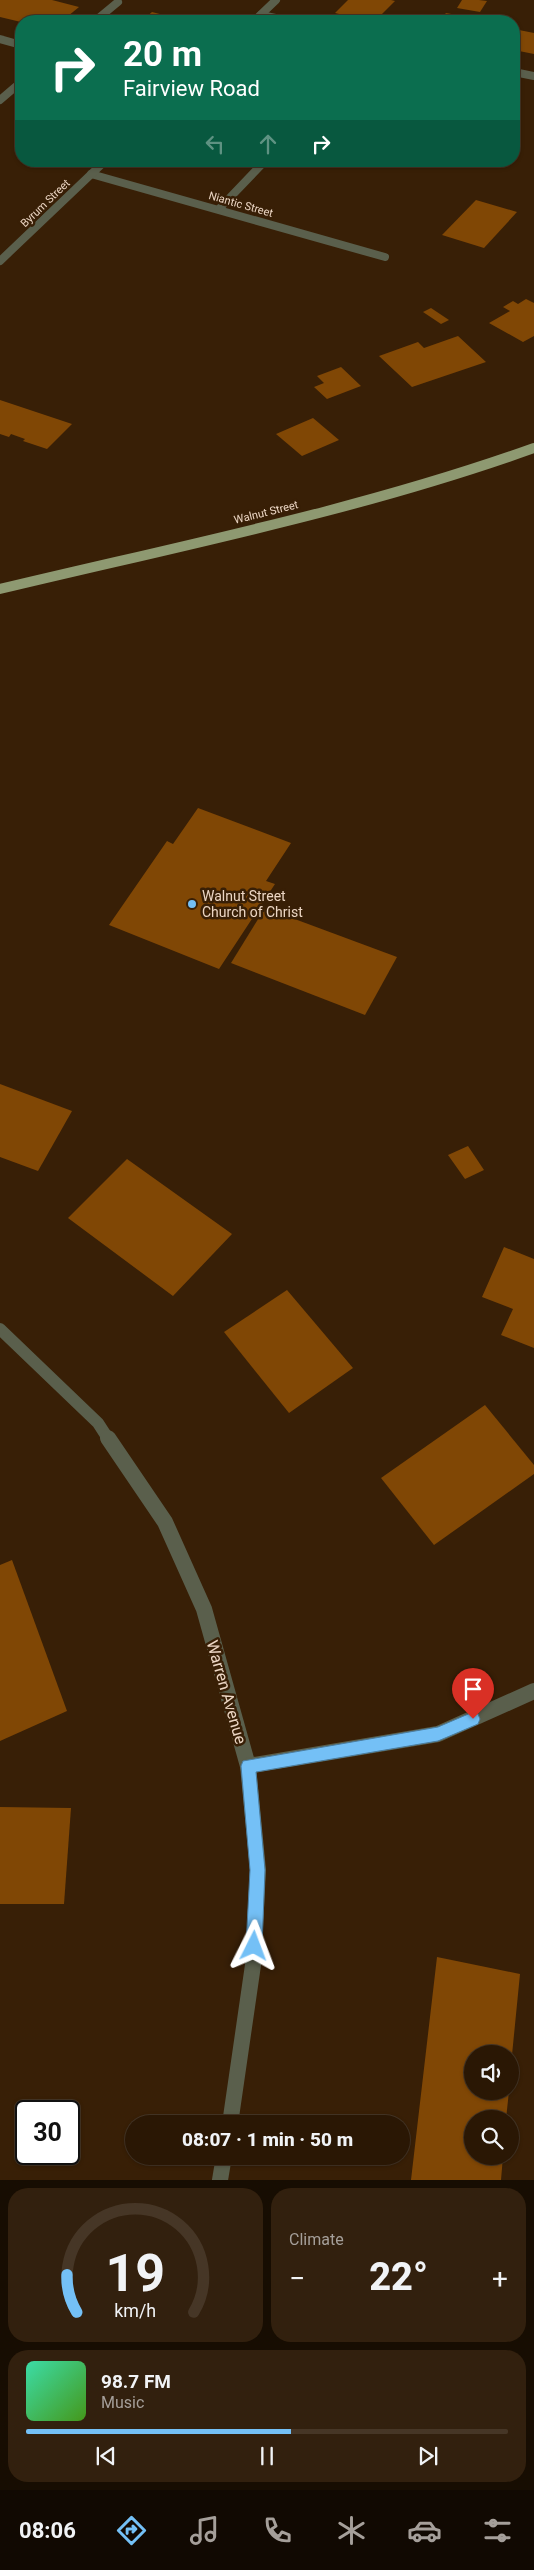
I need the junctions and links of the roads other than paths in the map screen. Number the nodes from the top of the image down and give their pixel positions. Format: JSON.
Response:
{"nodes":[{"id":1,"x":276,"y":0,"type":"edge"},
{"id":2,"x":118,"y":2,"type":"dead end"},
{"id":3,"x":102,"y":15,"type":"edge"},
{"id":4,"x":261,"y":15,"type":"edge"},
{"id":5,"x":0,"y":39,"type":"edge"},
{"id":6,"x":15,"y":43,"type":"edge"},
{"id":7,"x":520,"y":73,"type":"edge"},
{"id":8,"x":534,"y":76,"type":"edge"},
{"id":9,"x":15,"y":87,"type":"edge"},
{"id":10,"x":0,"y":100,"type":"edge"},
{"id":11,"x":99,"y":167,"type":"edge"},
{"id":12,"x":259,"y":167,"type":"edge"},
{"id":13,"x":91,"y":174,"type":"junction"},
{"id":14,"x":219,"y":209,"type":"junction"},
{"id":15,"x":385,"y":256,"type":"dead end"},
{"id":16,"x":0,"y":261,"type":"edge"},
{"id":17,"x":534,"y":448,"type":"edge"},
{"id":18,"x":0,"y":589,"type":"edge"},
{"id":19,"x":0,"y":1330,"type":"edge"},
{"id":20,"x":534,"y":1691,"type":"edge"},
{"id":21,"x":248,"y":1766,"type":"junction"},
{"id":22,"x":231,"y":2115,"type":"edge"},
{"id":23,"x":222,"y":2165,"type":"edge"},
{"id":24,"x":220,"y":2180,"type":"edge"}],
"edges":[{"from":1,"to":4,"type":"street"},
{"from":2,"to":3,"type":"street"},
{"from":5,"to":6,"type":"street"},
{"from":7,"to":8,"type":"street"},
{"from":9,"to":10,"type":"street"},
{"from":11,"to":13,"type":"street","name":"Byrum Street"},
{"from":12,"to":14,"type":"street"},
{"from":13,"to":14,"type":"street","name":"Niantic Street"},
{"from":13,"to":16,"type":"street","name":"Byrum Street"},
{"from":14,"to":15,"type":"street","name":"Niantic Street"},
{"from":17,"to":18,"type":"main road","name":"Walnut Street"},
{"from":19,"to":21,"type":"street","name":"Warren Avenue"},
{"from":20,"to":21,"type":"street"},
{"from":21,"to":22,"type":"street","name":"Warren Avenue"},
{"from":23,"to":24,"type":"street"}]}
